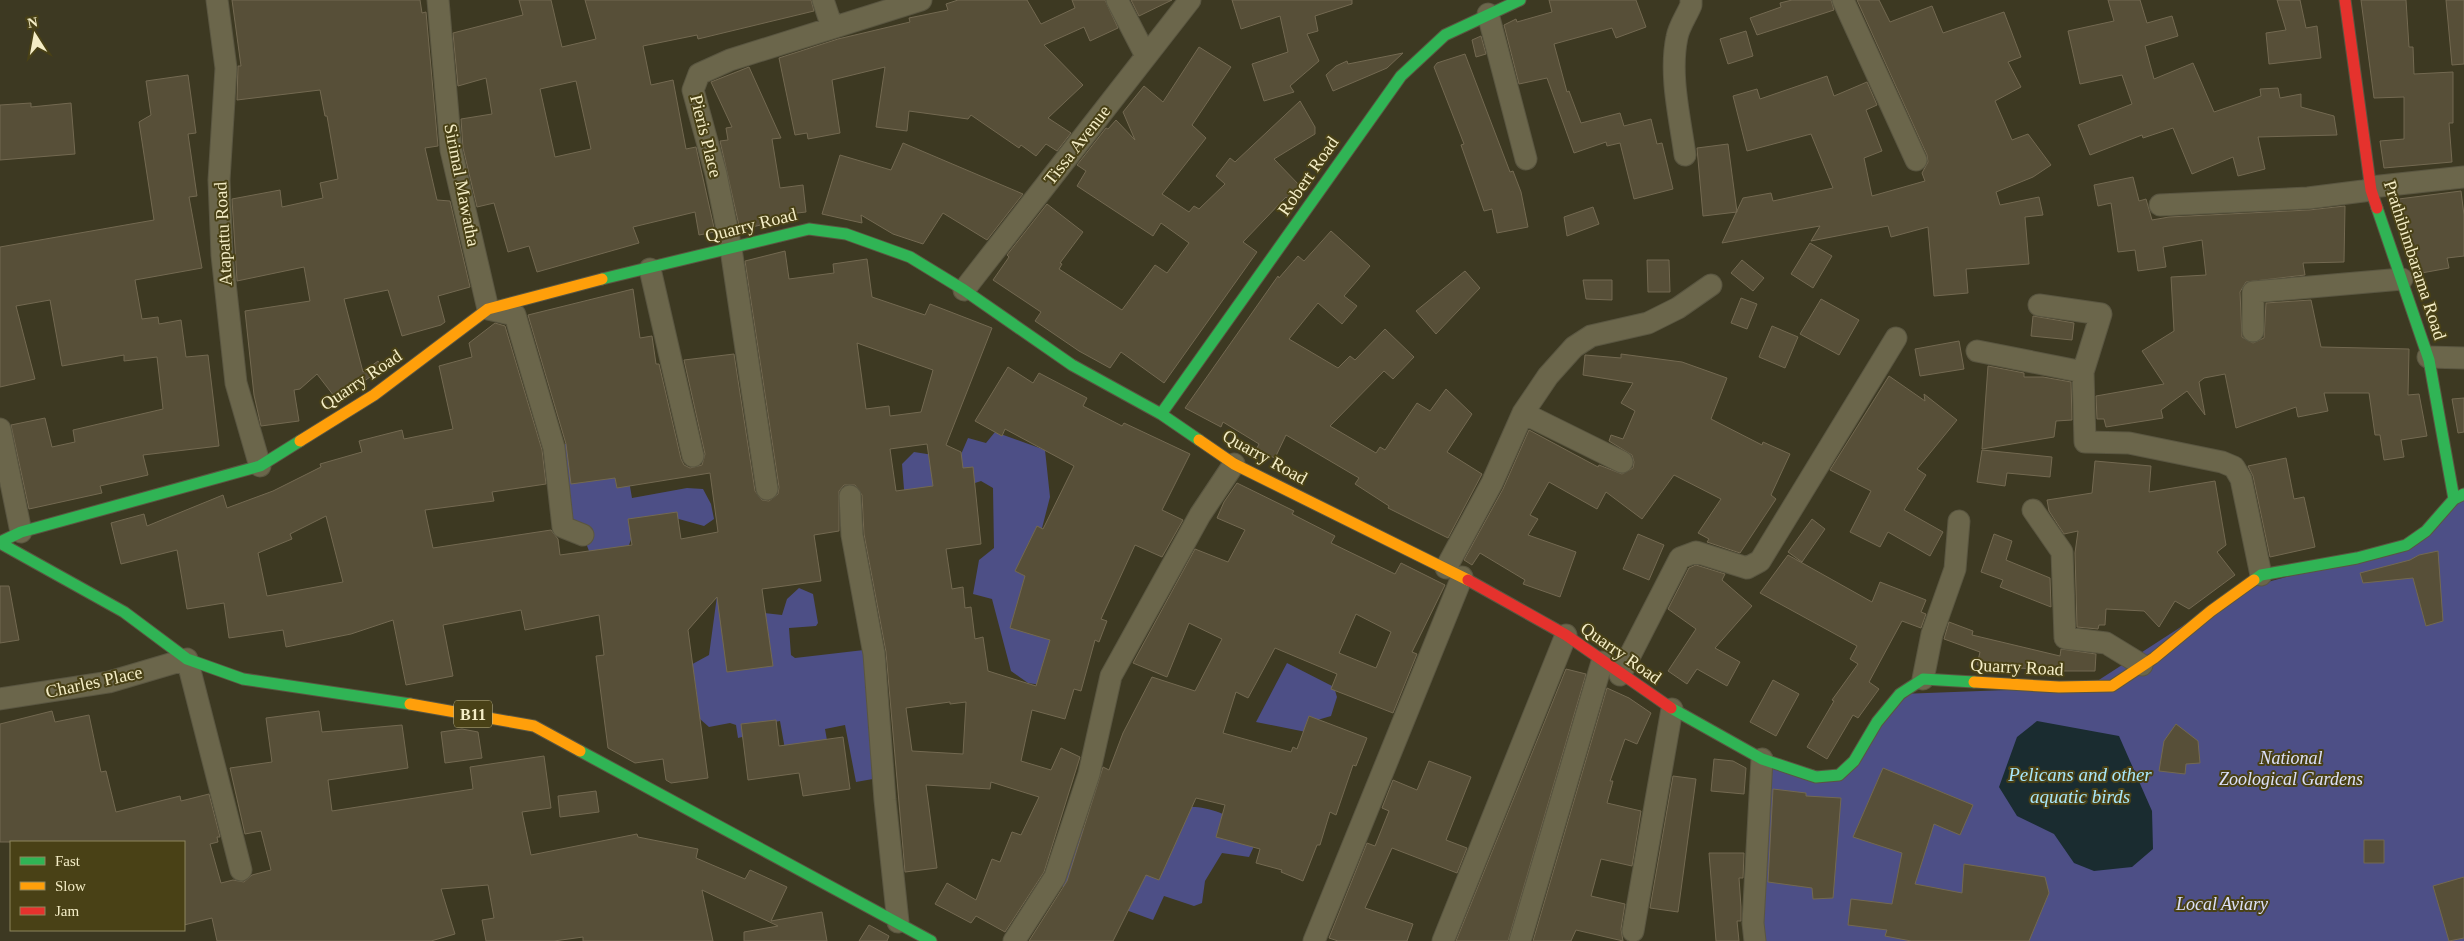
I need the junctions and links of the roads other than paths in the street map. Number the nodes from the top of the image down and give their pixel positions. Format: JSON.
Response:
{"nodes":[{"id":1,"x":217,"y":0,"type":"edge"},
{"id":2,"x":438,"y":0,"type":"edge"},
{"id":3,"x":823,"y":0,"type":"edge"},
{"id":4,"x":921,"y":0,"type":"edge"},
{"id":5,"x":1118,"y":0,"type":"edge"},
{"id":6,"x":1190,"y":0,"type":"edge"},
{"id":7,"x":1520,"y":0,"type":"edge"},
{"id":8,"x":1691,"y":0,"type":"edge"},
{"id":9,"x":1843,"y":0,"type":"edge"},
{"id":10,"x":2345,"y":0,"type":"edge"},
{"id":11,"x":1488,"y":14,"type":"junction"},
{"id":12,"x":832,"y":27,"type":"junction"},
{"id":13,"x":1146,"y":56,"type":"junction"},
{"id":14,"x":1686,"y":156,"type":"dead end"},
{"id":15,"x":1526,"y":160,"type":"dead end"},
{"id":16,"x":1916,"y":160,"type":"dead end"},
{"id":17,"x":2464,"y":177,"type":"edge"},
{"id":18,"x":2371,"y":188,"type":"junction"},
{"id":19,"x":2160,"y":205,"type":"dead end"},
{"id":20,"x":731,"y":249,"type":"junction"},
{"id":21,"x":650,"y":269,"type":"junction"},
{"id":22,"x":2402,"y":279,"type":"junction"},
{"id":23,"x":1711,"y":285,"type":"dead end"},
{"id":24,"x":964,"y":290,"type":"junction"},
{"id":25,"x":2039,"y":305,"type":"dead end"},
{"id":26,"x":488,"y":309,"type":"junction"},
{"id":27,"x":2253,"y":331,"type":"dead end"},
{"id":28,"x":1896,"y":338,"type":"dead end"},
{"id":29,"x":1977,"y":351,"type":"dead end"},
{"id":30,"x":2428,"y":356,"type":"junction"},
{"id":31,"x":2464,"y":358,"type":"edge"},
{"id":32,"x":2083,"y":372,"type":"junction"},
{"id":33,"x":1523,"y":413,"type":"junction"},
{"id":34,"x":1161,"y":414,"type":"junction"},
{"id":35,"x":0,"y":429,"type":"edge"},
{"id":36,"x":693,"y":456,"type":"dead end"},
{"id":37,"x":1622,"y":462,"type":"dead end"},
{"id":38,"x":1234,"y":464,"type":"junction"},
{"id":39,"x":260,"y":466,"type":"junction"},
{"id":40,"x":767,"y":489,"type":"dead end"},
{"id":41,"x":850,"y":496,"type":"dead end"},
{"id":42,"x":2459,"y":497,"type":"edge"},
{"id":43,"x":2034,"y":510,"type":"dead end"},
{"id":44,"x":1959,"y":521,"type":"dead end"},
{"id":45,"x":21,"y":532,"type":"junction"},
{"id":46,"x":583,"y":535,"type":"dead end"},
{"id":47,"x":0,"y":543,"type":"edge"},
{"id":48,"x":1454,"y":573,"type":"junction"},
{"id":49,"x":2261,"y":575,"type":"junction"},
{"id":50,"x":1566,"y":635,"type":"junction"},
{"id":51,"x":187,"y":660,"type":"junction"},
{"id":52,"x":1602,"y":662,"type":"junction"},
{"id":53,"x":2142,"y":665,"type":"junction"},
{"id":54,"x":1620,"y":675,"type":"junction"},
{"id":55,"x":1923,"y":678,"type":"junction"},
{"id":56,"x":0,"y":699,"type":"edge"},
{"id":57,"x":1672,"y":709,"type":"junction"},
{"id":58,"x":1762,"y":759,"type":"junction"},
{"id":59,"x":241,"y":870,"type":"dead end"},
{"id":60,"x":898,"y":922,"type":"junction"},
{"id":61,"x":1633,"y":931,"type":"dead end"},
{"id":62,"x":931,"y":941,"type":"edge"},
{"id":63,"x":1014,"y":941,"type":"edge"},
{"id":64,"x":1314,"y":941,"type":"edge"},
{"id":65,"x":1442,"y":941,"type":"edge"},
{"id":66,"x":1520,"y":941,"type":"edge"},
{"id":67,"x":1755,"y":941,"type":"edge"}],
"edges":[{"from":1,"to":39,"type":"street","name":"Atapattu Road"},
{"from":2,"to":26,"type":"street","name":"Sirimal Mawatha"},
{"from":3,"to":12,"type":"street"},
{"from":4,"to":12,"type":"street","name":"Pieris Place"},
{"from":5,"to":13,"type":"street"},
{"from":6,"to":13,"type":"street","name":"Tissa Avenue"},
{"from":7,"to":11,"type":"street","name":"Robert Road"},
{"from":8,"to":14,"type":"street"},
{"from":9,"to":16,"type":"street"},
{"from":10,"to":18,"type":"street","name":"Prathibimbarama Road"},
{"from":11,"to":15,"type":"street"},
{"from":11,"to":34,"type":"street","name":"Robert Road"},
{"from":12,"to":20,"type":"street","name":"Pieris Place"},
{"from":13,"to":24,"type":"street","name":"Tissa Avenue"},
{"from":17,"to":18,"type":"street"},
{"from":18,"to":19,"type":"street"},
{"from":18,"to":22,"type":"street","name":"Prathibimbarama Road"},
{"from":20,"to":21,"type":"street","name":"Quarry Road"},
{"from":20,"to":24,"type":"street","name":"Quarry Road"},
{"from":20,"to":40,"type":"street","name":"Pieris Place"},
{"from":21,"to":26,"type":"street","name":"Quarry Road"},
{"from":21,"to":36,"type":"street"},
{"from":22,"to":27,"type":"street"},
{"from":22,"to":30,"type":"street","name":"Prathibimbarama Road"},
{"from":23,"to":33,"type":"street"},
{"from":24,"to":34,"type":"street","name":"Quarry Road"},
{"from":25,"to":32,"type":"street"},
{"from":26,"to":39,"type":"street","name":"Quarry Road"},
{"from":26,"to":46,"type":"street"},
{"from":28,"to":54,"type":"street"},
{"from":29,"to":32,"type":"street"},
{"from":30,"to":31,"type":"street"},
{"from":30,"to":42,"type":"street","name":"Prathibimbarama Road"},
{"from":32,"to":49,"type":"street"},
{"from":33,"to":37,"type":"street"},
{"from":33,"to":48,"type":"street"},
{"from":34,"to":38,"type":"street","name":"Quarry Road"},
{"from":35,"to":45,"type":"street"},
{"from":38,"to":48,"type":"street","name":"Quarry Road"},
{"from":38,"to":63,"type":"street"},
{"from":39,"to":45,"type":"street","name":"Quarry Road"},
{"from":41,"to":60,"type":"street"},
{"from":42,"to":49,"type":"street","name":"Quarry Road"},
{"from":43,"to":53,"type":"street"},
{"from":44,"to":55,"type":"street"},
{"from":45,"to":47,"type":"street","name":"Quarry Road"},
{"from":47,"to":51,"type":"street","number":"B11"},
{"from":48,"to":50,"type":"street","name":"Quarry Road"},
{"from":48,"to":64,"type":"street"},
{"from":49,"to":53,"type":"street","name":"Quarry Road"},
{"from":50,"to":52,"type":"street","name":"Quarry Road"},
{"from":50,"to":65,"type":"street"},
{"from":51,"to":56,"type":"street","name":"Charles Place"},
{"from":51,"to":59,"type":"street"},
{"from":51,"to":60,"type":"street","number":"B11"},
{"from":52,"to":54,"type":"street","name":"Quarry Road"},
{"from":52,"to":66,"type":"street"},
{"from":53,"to":55,"type":"street","name":"Quarry Road"},
{"from":54,"to":57,"type":"street","name":"Quarry Road"},
{"from":55,"to":58,"type":"street","name":"Quarry Road"},
{"from":57,"to":58,"type":"street","name":"Quarry Road"},
{"from":57,"to":61,"type":"street"},
{"from":58,"to":67,"type":"street"},
{"from":60,"to":62,"type":"street","number":"B11"}]}
